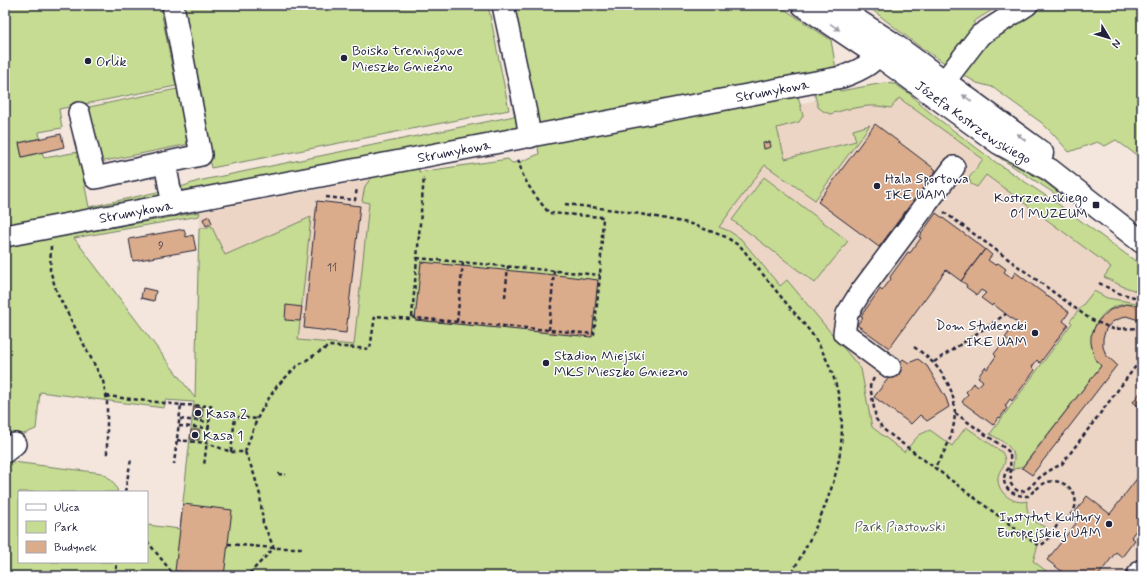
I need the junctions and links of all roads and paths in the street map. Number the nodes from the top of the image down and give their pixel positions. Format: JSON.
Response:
{"nodes":[{"id":1,"x":173,"y":5,"type":"edge"},
{"id":2,"x":503,"y":5,"type":"edge"},
{"id":3,"x":803,"y":5,"type":"edge"},
{"id":4,"x":833,"y":5,"type":"edge"},
{"id":5,"x":1027,"y":5,"type":"edge"},
{"id":6,"x":884,"y":49,"type":"junction"},
{"id":7,"x":944,"y":82,"type":"junction"},
{"id":8,"x":79,"y":113,"type":"dead end"},
{"id":9,"x":530,"y":137,"type":"junction"},
{"id":10,"x":507,"y":141,"type":"junction"},
{"id":11,"x":426,"y":156,"type":"junction"},
{"id":12,"x":165,"y":163,"type":"junction"},
{"id":13,"x":954,"y":167,"type":"dead end"},
{"id":14,"x":929,"y":201,"type":"junction"},
{"id":15,"x":173,"y":204,"type":"junction"},
{"id":16,"x":565,"y":204,"type":"dead end"},
{"id":17,"x":1142,"y":227,"type":"edge"},
{"id":18,"x":52,"y":228,"type":"junction"},
{"id":19,"x":5,"y":236,"type":"edge"},
{"id":20,"x":1142,"y":242,"type":"edge"},
{"id":21,"x":417,"y":258,"type":"junction"},
{"id":22,"x":463,"y":262,"type":"junction"},
{"id":23,"x":508,"y":266,"type":"junction"},
{"id":24,"x":554,"y":270,"type":"junction"},
{"id":25,"x":600,"y":275,"type":"junction"},
{"id":26,"x":1099,"y":283,"type":"dead end"},
{"id":27,"x":505,"y":297,"type":"dead end"},
{"id":28,"x":1142,"y":299,"type":"edge"},
{"id":29,"x":1006,"y":314,"type":"dead end"},
{"id":30,"x":412,"y":317,"type":"junction"},
{"id":31,"x":457,"y":322,"type":"junction"},
{"id":32,"x":1142,"y":328,"type":"edge"},
{"id":33,"x":549,"y":330,"type":"junction"},
{"id":34,"x":914,"y":347,"type":"dead end"},
{"id":35,"x":1142,"y":358,"type":"edge"},
{"id":36,"x":934,"y":362,"type":"junction"},
{"id":37,"x":887,"y":365,"type":"joint"},
{"id":38,"x":106,"y":396,"type":"junction"},
{"id":39,"x":181,"y":405,"type":"junction"},
{"id":40,"x":955,"y":413,"type":"junction"},
{"id":41,"x":210,"y":414,"type":"junction"},
{"id":42,"x":235,"y":417,"type":"junction"},
{"id":43,"x":180,"y":419,"type":"junction"},
{"id":44,"x":257,"y":419,"type":"junction"},
{"id":45,"x":209,"y":422,"type":"junction"},
{"id":46,"x":179,"y":426,"type":"junction"},
{"id":47,"x":208,"y":428,"type":"junction"},
{"id":48,"x":177,"y":440,"type":"junction"},
{"id":49,"x":207,"y":443,"type":"junction"},
{"id":50,"x":230,"y":452,"type":"junction"},
{"id":51,"x":245,"y":452,"type":"junction"},
{"id":52,"x":107,"y":456,"type":"dead end"},
{"id":53,"x":131,"y":459,"type":"dead end"},
{"id":54,"x":174,"y":464,"type":"dead end"},
{"id":55,"x":204,"y":466,"type":"dead end"},
{"id":56,"x":1010,"y":466,"type":"junction"},
{"id":57,"x":934,"y":468,"type":"junction"},
{"id":58,"x":278,"y":474,"type":"dead end"},
{"id":59,"x":286,"y":475,"type":"dead end"},
{"id":60,"x":125,"y":491,"type":"edge"},
{"id":61,"x":148,"y":542,"type":"edge"},
{"id":62,"x":228,"y":544,"type":"dead end"},
{"id":63,"x":274,"y":548,"type":"junction"},
{"id":64,"x":304,"y":548,"type":"dead end"},
{"id":65,"x":117,"y":563,"type":"edge"},
{"id":66,"x":1142,"y":570,"type":"edge"},
{"id":67,"x":174,"y":575,"type":"edge"},
{"id":68,"x":116,"y":576,"type":"edge"},
{"id":69,"x":247,"y":576,"type":"edge"},
{"id":70,"x":790,"y":576,"type":"edge"},
{"id":71,"x":1138,"y":576,"type":"edge"}],
"edges":[{"from":1,"to":12,"type":"street"},
{"from":2,"to":9,"type":"street"},
{"from":3,"to":6,"type":"main road","name":"Józefa Kostrzewskiego","one_way":true},
{"from":4,"to":6,"type":"main road","name":"Józefa Kostrzewskiego"},
{"from":5,"to":7,"type":"street"},
{"from":6,"to":7,"type":"main road","name":"Józefa Kostrzewskiego"},
{"from":6,"to":9,"type":"street","name":"Strumykowa"},
{"from":6,"to":20,"type":"main road","name":"Józefa Kostrzewskiego"},
{"from":17,"to":7,"type":"main road","name":"Józefa Kostrzewskiego","one_way":true},
{"from":8,"to":12,"type":"street"},
{"from":9,"to":10,"type":"street","name":"Strumykowa"},
{"from":10,"to":11,"type":"street","name":"Strumykowa"},
{"from":10,"to":25,"type":"path"},
{"from":11,"to":15,"type":"street","name":"Strumykowa"},
{"from":11,"to":21,"type":"path"},
{"from":12,"to":15,"type":"street"},
{"from":13,"to":14,"type":"street"},
{"from":14,"to":32,"type":"path"},
{"from":14,"to":37,"type":"street"},
{"from":15,"to":18,"type":"street","name":"Strumykowa"},
{"from":16,"to":70,"type":"path"},
{"from":18,"to":19,"type":"street","name":"Strumykowa"},
{"from":18,"to":38,"type":"path"},
{"from":21,"to":22,"type":"path"},
{"from":21,"to":30,"type":"path"},
{"from":22,"to":23,"type":"path"},
{"from":22,"to":31,"type":"path"},
{"from":23,"to":24,"type":"path"},
{"from":23,"to":27,"type":"path"},
{"from":24,"to":25,"type":"path"},
{"from":24,"to":33,"type":"path"},
{"from":25,"to":33,"type":"path"},
{"from":26,"to":28,"type":"path"},
{"from":29,"to":36,"type":"path"},
{"from":30,"to":31,"type":"path"},
{"from":30,"to":44,"type":"path"},
{"from":31,"to":33,"type":"path"},
{"from":34,"to":36,"type":"path"},
{"from":35,"to":56,"type":"path"},
{"from":36,"to":40,"type":"path"},
{"from":37,"to":57,"type":"path"},
{"from":38,"to":39,"type":"path"},
{"from":38,"to":52,"type":"path"},
{"from":39,"to":41,"type":"path"},
{"from":39,"to":43,"type":"path"},
{"from":40,"to":56,"type":"path"},
{"from":40,"to":57,"type":"path"},
{"from":41,"to":42,"type":"path"},
{"from":41,"to":45,"type":"path"},
{"from":42,"to":44,"type":"path"},
{"from":42,"to":50,"type":"path"},
{"from":43,"to":45,"type":"path"},
{"from":43,"to":46,"type":"path"},
{"from":44,"to":51,"type":"path"},
{"from":45,"to":47,"type":"path"},
{"from":46,"to":47,"type":"path"},
{"from":46,"to":48,"type":"path"},
{"from":47,"to":49,"type":"path"},
{"from":48,"to":49,"type":"path"},
{"from":48,"to":54,"type":"path"},
{"from":49,"to":50,"type":"path"},
{"from":49,"to":55,"type":"path"},
{"from":50,"to":51,"type":"path"},
{"from":51,"to":63,"type":"path"},
{"from":53,"to":60,"type":"path"},
{"from":56,"to":57,"type":"path"},
{"from":58,"to":59,"type":"path"},
{"from":61,"to":67,"type":"path"},
{"from":62,"to":63,"type":"path"},
{"from":63,"to":64,"type":"path"},
{"from":63,"to":69,"type":"path"},
{"from":65,"to":68,"type":"path"},
{"from":66,"to":71,"type":"street"}]}
